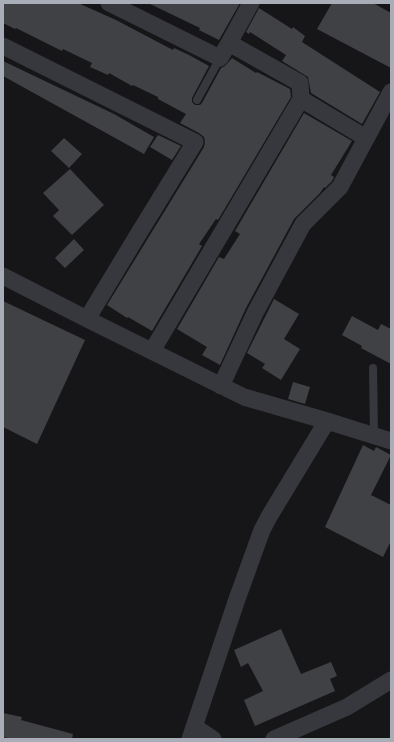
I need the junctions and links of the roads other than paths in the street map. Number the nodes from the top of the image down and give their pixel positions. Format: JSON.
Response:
{"nodes":[{"id":1,"x":110,"y":3,"type":"edge"},
{"id":2,"x":251,"y":3,"type":"edge"},
{"id":3,"x":229,"y":44,"type":"junction"},
{"id":4,"x":3,"y":46,"type":"edge"},
{"id":5,"x":220,"y":58,"type":"junction"},
{"id":6,"x":391,"y":92,"type":"edge"},
{"id":7,"x":301,"y":99,"type":"junction"},
{"id":8,"x":197,"y":100,"type":"dead end"},
{"id":9,"x":366,"y":138,"type":"junction"},
{"id":10,"x":3,"y":276,"type":"edge"},
{"id":11,"x":87,"y":320,"type":"junction"},
{"id":12,"x":152,"y":351,"type":"junction"},
{"id":13,"x":372,"y":368,"type":"dead end"},
{"id":14,"x":221,"y":386,"type":"junction"},
{"id":15,"x":327,"y":421,"type":"junction"},
{"id":16,"x":374,"y":435,"type":"junction"},
{"id":17,"x":391,"y":441,"type":"edge"},
{"id":18,"x":391,"y":680,"type":"edge"},
{"id":19,"x":193,"y":733,"type":"edge"},
{"id":20,"x":213,"y":739,"type":"edge"},
{"id":21,"x":274,"y":739,"type":"edge"}],
"edges":[{"from":1,"to":5,"type":"street"},
{"from":2,"to":3,"type":"street"},
{"from":3,"to":5,"type":"street"},
{"from":3,"to":7,"type":"street"},
{"from":4,"to":11,"type":"street"},
{"from":5,"to":8,"type":"lane"},
{"from":6,"to":9,"type":"street"},
{"from":7,"to":9,"type":"street"},
{"from":7,"to":12,"type":"street"},
{"from":9,"to":14,"type":"street"},
{"from":10,"to":11,"type":"street"},
{"from":11,"to":12,"type":"street"},
{"from":12,"to":14,"type":"street"},
{"from":13,"to":16,"type":"lane"},
{"from":14,"to":15,"type":"street"},
{"from":15,"to":16,"type":"street"},
{"from":15,"to":19,"type":"street"},
{"from":16,"to":17,"type":"street"},
{"from":18,"to":21,"type":"street"},
{"from":19,"to":20,"type":"street"}]}
